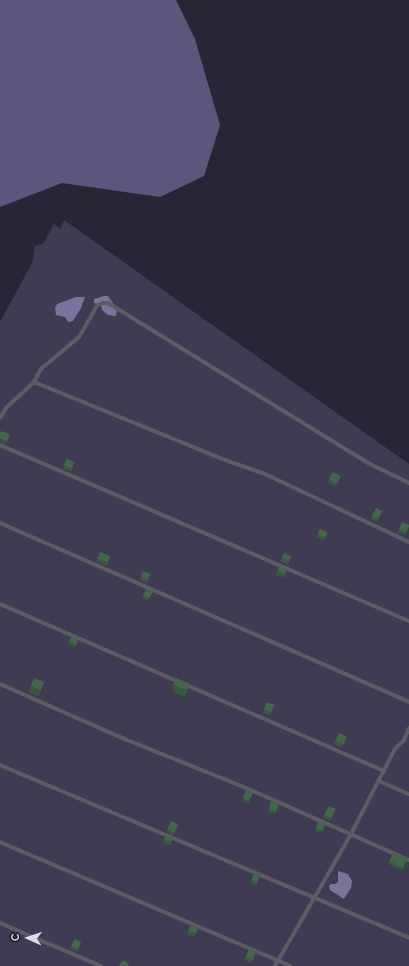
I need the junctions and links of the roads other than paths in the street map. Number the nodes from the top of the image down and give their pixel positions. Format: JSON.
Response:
{"nodes":[{"id":1,"x":34,"y":382,"type":"junction"},
{"id":2,"x":0,"y":418,"type":"edge"},
{"id":3,"x":0,"y":446,"type":"edge"},
{"id":4,"x":409,"y":483,"type":"edge"},
{"id":5,"x":0,"y":523,"type":"edge"},
{"id":6,"x":409,"y":542,"type":"edge"},
{"id":7,"x":0,"y":604,"type":"edge"},
{"id":8,"x":409,"y":621,"type":"edge"},
{"id":9,"x":0,"y":684,"type":"edge"},
{"id":10,"x":409,"y":702,"type":"edge"},
{"id":11,"x":409,"y":728,"type":"edge"},
{"id":12,"x":0,"y":765,"type":"edge"},
{"id":13,"x":384,"y":771,"type":"junction"},
{"id":14,"x":379,"y":781,"type":"junction"},
{"id":15,"x":408,"y":794,"type":"edge"},
{"id":16,"x":350,"y":836,"type":"junction"},
{"id":17,"x":0,"y":842,"type":"edge"},
{"id":18,"x":409,"y":860,"type":"edge"},
{"id":19,"x":314,"y":897,"type":"junction"},
{"id":20,"x":0,"y":923,"type":"edge"},
{"id":21,"x":409,"y":938,"type":"edge"},
{"id":22,"x":278,"y":960,"type":"junction"},
{"id":23,"x":101,"y":966,"type":"edge"},
{"id":24,"x":275,"y":966,"type":"edge"},
{"id":25,"x":291,"y":966,"type":"edge"}],
"edges":[{"from":1,"to":2,"type":"lane"},
{"from":1,"to":4,"type":"lane"},
{"from":1,"to":6,"type":"lane"},
{"from":3,"to":8,"type":"lane"},
{"from":5,"to":10,"type":"lane"},
{"from":7,"to":13,"type":"lane"},
{"from":9,"to":16,"type":"lane"},
{"from":11,"to":13,"type":"lane"},
{"from":12,"to":19,"type":"lane"},
{"from":13,"to":14,"type":"lane"},
{"from":14,"to":15,"type":"lane"},
{"from":14,"to":16,"type":"lane"},
{"from":16,"to":18,"type":"lane"},
{"from":16,"to":19,"type":"lane"},
{"from":17,"to":22,"type":"lane"},
{"from":19,"to":21,"type":"lane"},
{"from":19,"to":22,"type":"lane"},
{"from":20,"to":23,"type":"lane"},
{"from":22,"to":24,"type":"lane"},
{"from":22,"to":25,"type":"lane"}]}
